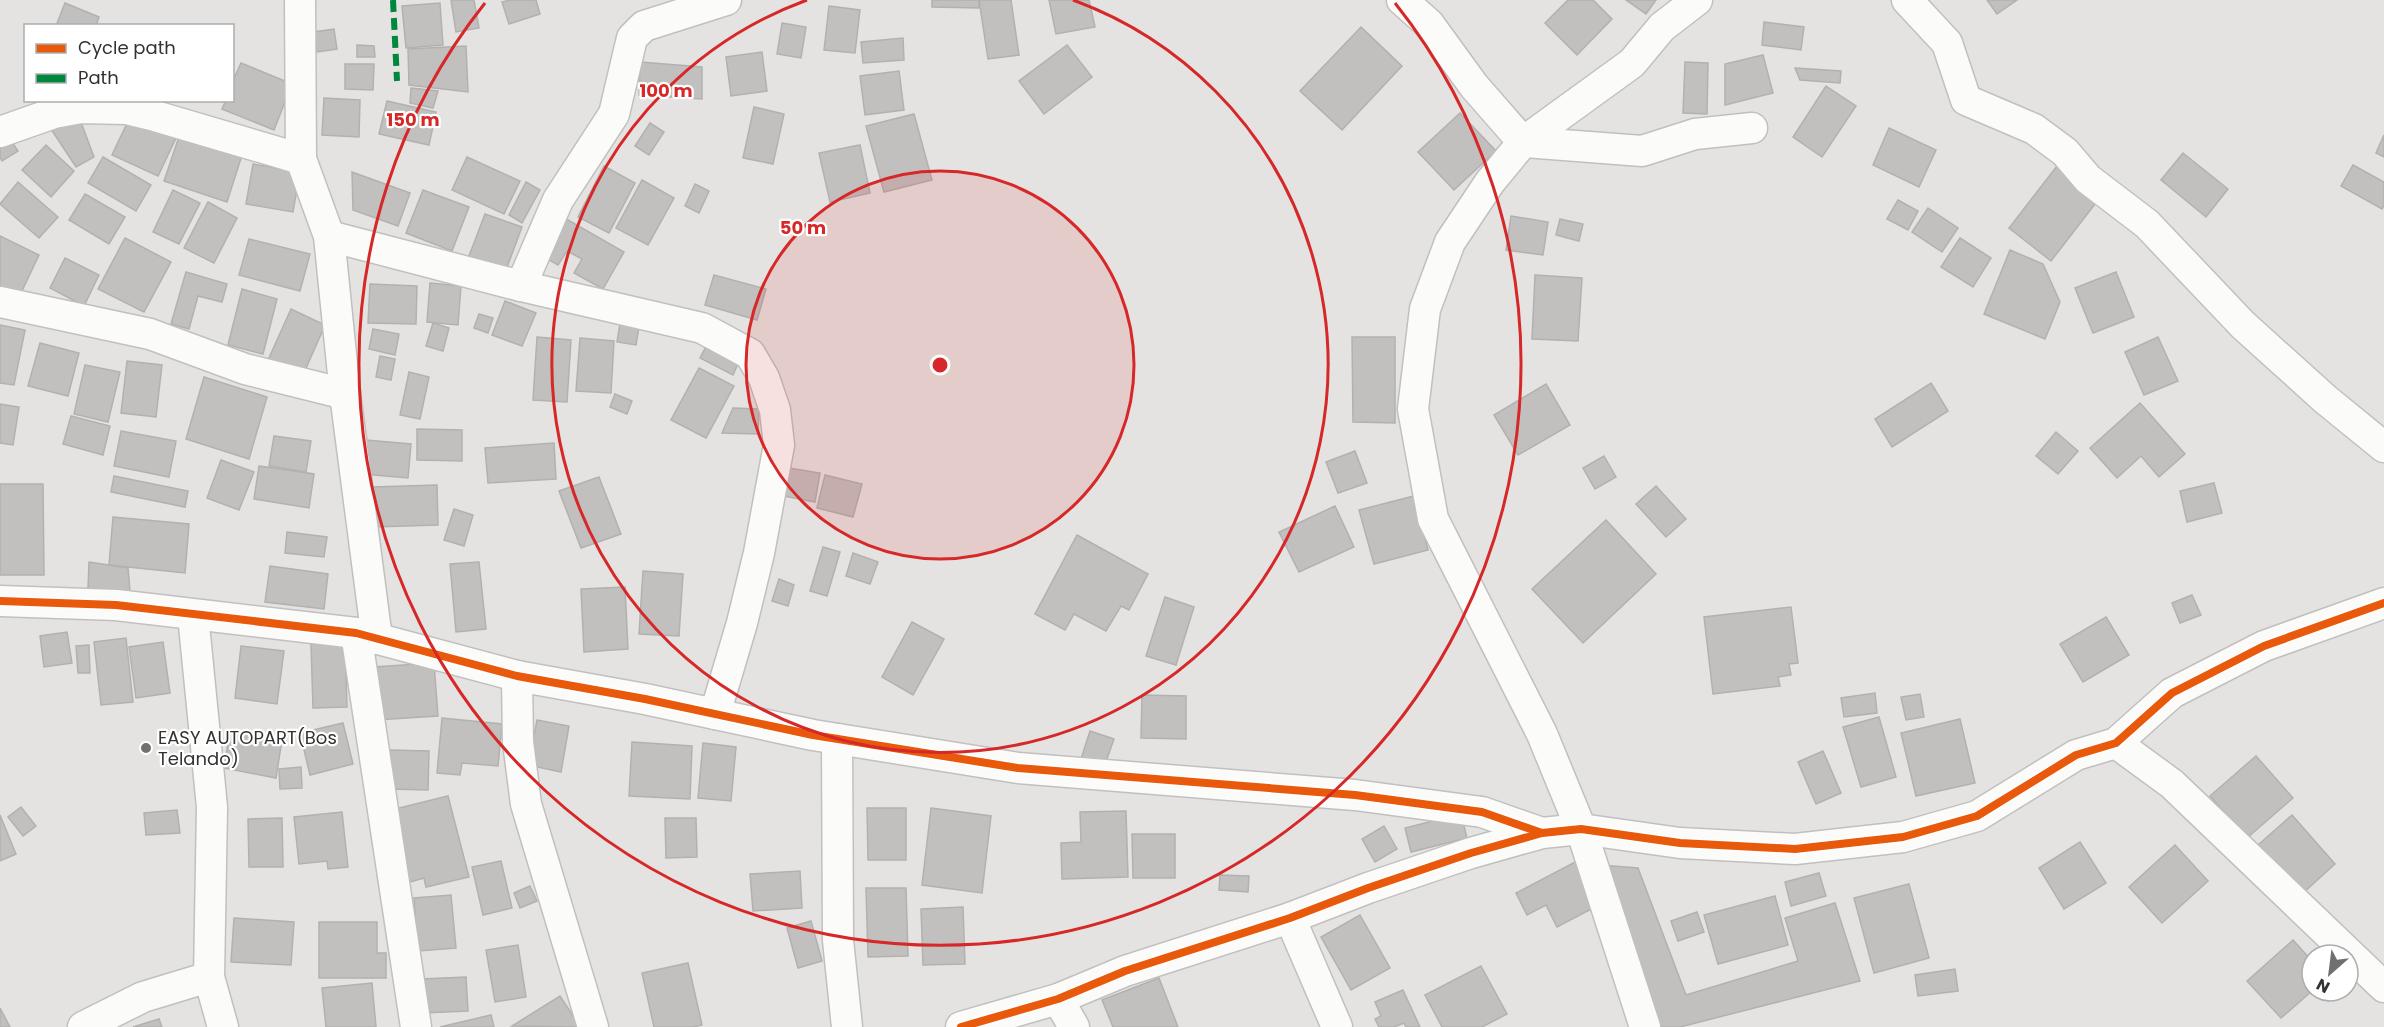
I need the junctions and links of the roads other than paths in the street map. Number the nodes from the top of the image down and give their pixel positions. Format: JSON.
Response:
{"nodes":[{"id":1,"x":300,"y":0,"type":"edge"},
{"id":2,"x":726,"y":0,"type":"edge"},
{"id":3,"x":1402,"y":0,"type":"edge"},
{"id":4,"x":1697,"y":0,"type":"edge"},
{"id":5,"x":1906,"y":0,"type":"edge"},
{"id":6,"x":1752,"y":128,"type":"dead end"},
{"id":7,"x":0,"y":132,"type":"edge"},
{"id":8,"x":1523,"y":142,"type":"junction"},
{"id":9,"x":301,"y":159,"type":"junction"},
{"id":10,"x":329,"y":236,"type":"junction"},
{"id":11,"x":521,"y":286,"type":"junction"},
{"id":12,"x":0,"y":302,"type":"edge"},
{"id":13,"x":345,"y":394,"type":"junction"},
{"id":14,"x":2384,"y":447,"type":"edge"},
{"id":15,"x":0,"y":601,"type":"edge"},
{"id":16,"x":2384,"y":603,"type":"edge"},
{"id":17,"x":192,"y":615,"type":"junction"},
{"id":18,"x":367,"y":636,"type":"junction"},
{"id":19,"x":517,"y":676,"type":"junction"},
{"id":20,"x":715,"y":714,"type":"junction"},
{"id":21,"x":837,"y":739,"type":"junction"},
{"id":22,"x":2116,"y":743,"type":"junction"},
{"id":23,"x":1581,"y":829,"type":"junction"},
{"id":24,"x":1542,"y":833,"type":"junction"},
{"id":25,"x":1290,"y":918,"type":"junction"},
{"id":26,"x":209,"y":977,"type":"junction"},
{"id":27,"x":2384,"y":987,"type":"edge"},
{"id":28,"x":1058,"y":999,"type":"junction"},
{"id":29,"x":83,"y":1027,"type":"edge"},
{"id":30,"x":223,"y":1027,"type":"edge"},
{"id":31,"x":416,"y":1027,"type":"edge"},
{"id":32,"x":593,"y":1027,"type":"edge"},
{"id":33,"x":847,"y":1027,"type":"edge"},
{"id":34,"x":961,"y":1027,"type":"edge"},
{"id":35,"x":1074,"y":1027,"type":"edge"},
{"id":36,"x":1337,"y":1027,"type":"edge"},
{"id":37,"x":1645,"y":1027,"type":"edge"}],
"edges":[{"from":1,"to":9,"type":"street"},
{"from":2,"to":11,"type":"street"},
{"from":3,"to":8,"type":"street"},
{"from":4,"to":8,"type":"street"},
{"from":5,"to":14,"type":"street"},
{"from":6,"to":8,"type":"street"},
{"from":7,"to":9,"type":"street"},
{"from":8,"to":23,"type":"street"},
{"from":9,"to":10,"type":"street"},
{"from":10,"to":11,"type":"street"},
{"from":10,"to":13,"type":"street"},
{"from":11,"to":20,"type":"street"},
{"from":12,"to":13,"type":"street"},
{"from":13,"to":18,"type":"street"},
{"from":15,"to":17,"type":"street"},
{"from":16,"to":22,"type":"street"},
{"from":17,"to":18,"type":"street"},
{"from":17,"to":26,"type":"street"},
{"from":18,"to":19,"type":"street"},
{"from":18,"to":31,"type":"street"},
{"from":19,"to":20,"type":"street"},
{"from":19,"to":32,"type":"street"},
{"from":20,"to":21,"type":"street"},
{"from":21,"to":24,"type":"street"},
{"from":21,"to":33,"type":"street"},
{"from":22,"to":23,"type":"street"},
{"from":22,"to":27,"type":"street"},
{"from":23,"to":24,"type":"street"},
{"from":23,"to":37,"type":"street"},
{"from":24,"to":25,"type":"street"},
{"from":25,"to":28,"type":"street"},
{"from":25,"to":36,"type":"street"},
{"from":26,"to":29,"type":"street"},
{"from":26,"to":30,"type":"street"},
{"from":28,"to":34,"type":"street"},
{"from":28,"to":35,"type":"street"}]}
